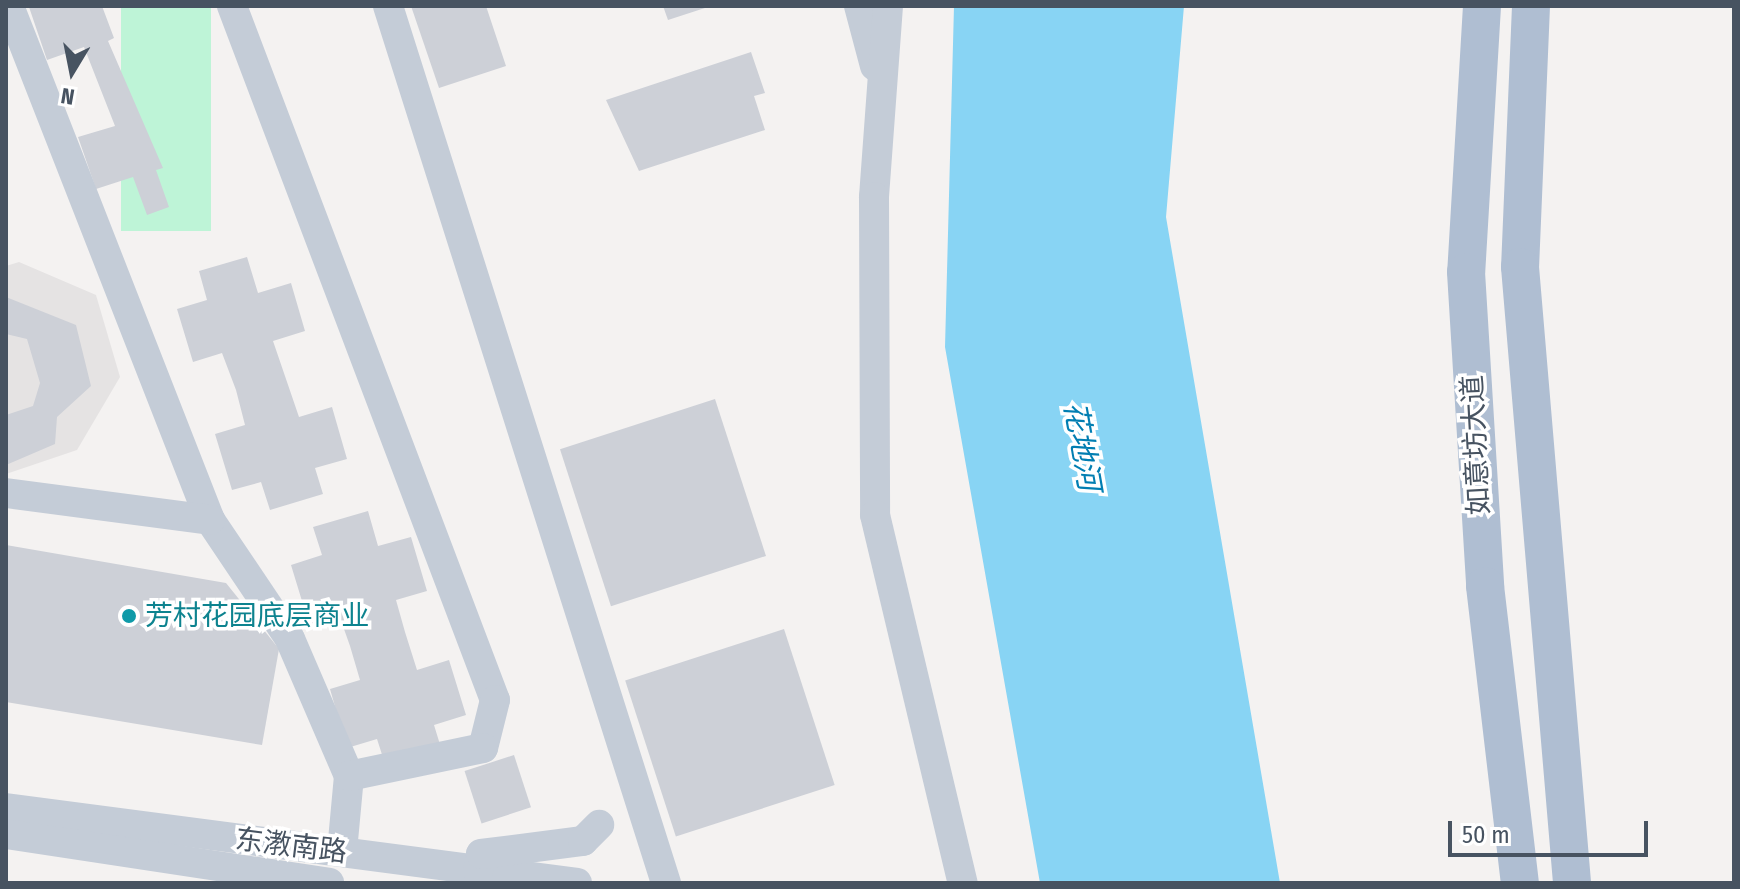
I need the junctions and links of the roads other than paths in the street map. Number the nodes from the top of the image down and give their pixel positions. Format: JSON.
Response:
{"nodes":[{"id":1,"x":9,"y":6,"type":"edge"},
{"id":2,"x":232,"y":6,"type":"edge"},
{"id":3,"x":388,"y":6,"type":"edge"},
{"id":4,"x":859,"y":6,"type":"edge"},
{"id":5,"x":888,"y":6,"type":"edge"},
{"id":6,"x":1482,"y":6,"type":"edge"},
{"id":7,"x":1531,"y":6,"type":"edge"},
{"id":8,"x":880,"y":85,"type":"junction"},
{"id":9,"x":6,"y":493,"type":"edge"},
{"id":10,"x":210,"y":520,"type":"junction"},
{"id":11,"x":349,"y":776,"type":"junction"},
{"id":12,"x":6,"y":808,"type":"edge"},
{"id":13,"x":599,"y":825,"type":"dead end"},
{"id":14,"x":6,"y":834,"type":"edge"},
{"id":15,"x":342,"y":851,"type":"junction"},
{"id":16,"x":478,"y":871,"type":"junction"},
{"id":17,"x":329,"y":883,"type":"edge"},
{"id":18,"x":577,"y":883,"type":"edge"},
{"id":19,"x":666,"y":883,"type":"edge"},
{"id":20,"x":963,"y":883,"type":"edge"},
{"id":21,"x":1520,"y":883,"type":"edge"},
{"id":22,"x":1572,"y":883,"type":"edge"}],
"edges":[{"from":1,"to":10,"type":"street"},
{"from":2,"to":11,"type":"street"},
{"from":3,"to":19,"type":"street"},
{"from":4,"to":8,"type":"street"},
{"from":5,"to":8,"type":"street"},
{"from":6,"to":21,"type":"main road","name":"如意坊大道"},
{"from":7,"to":22,"type":"main road","name":"如意坊大道"},
{"from":8,"to":20,"type":"street"},
{"from":9,"to":10,"type":"street"},
{"from":10,"to":11,"type":"street"},
{"from":11,"to":15,"type":"street"},
{"from":12,"to":15,"type":"street","name":"东漖南路"},
{"from":13,"to":16,"type":"street"},
{"from":14,"to":17,"type":"street","name":"东漖南路"},
{"from":15,"to":16,"type":"street","name":"东漖南路"},
{"from":16,"to":18,"type":"street","name":"东漖南路"}]}
